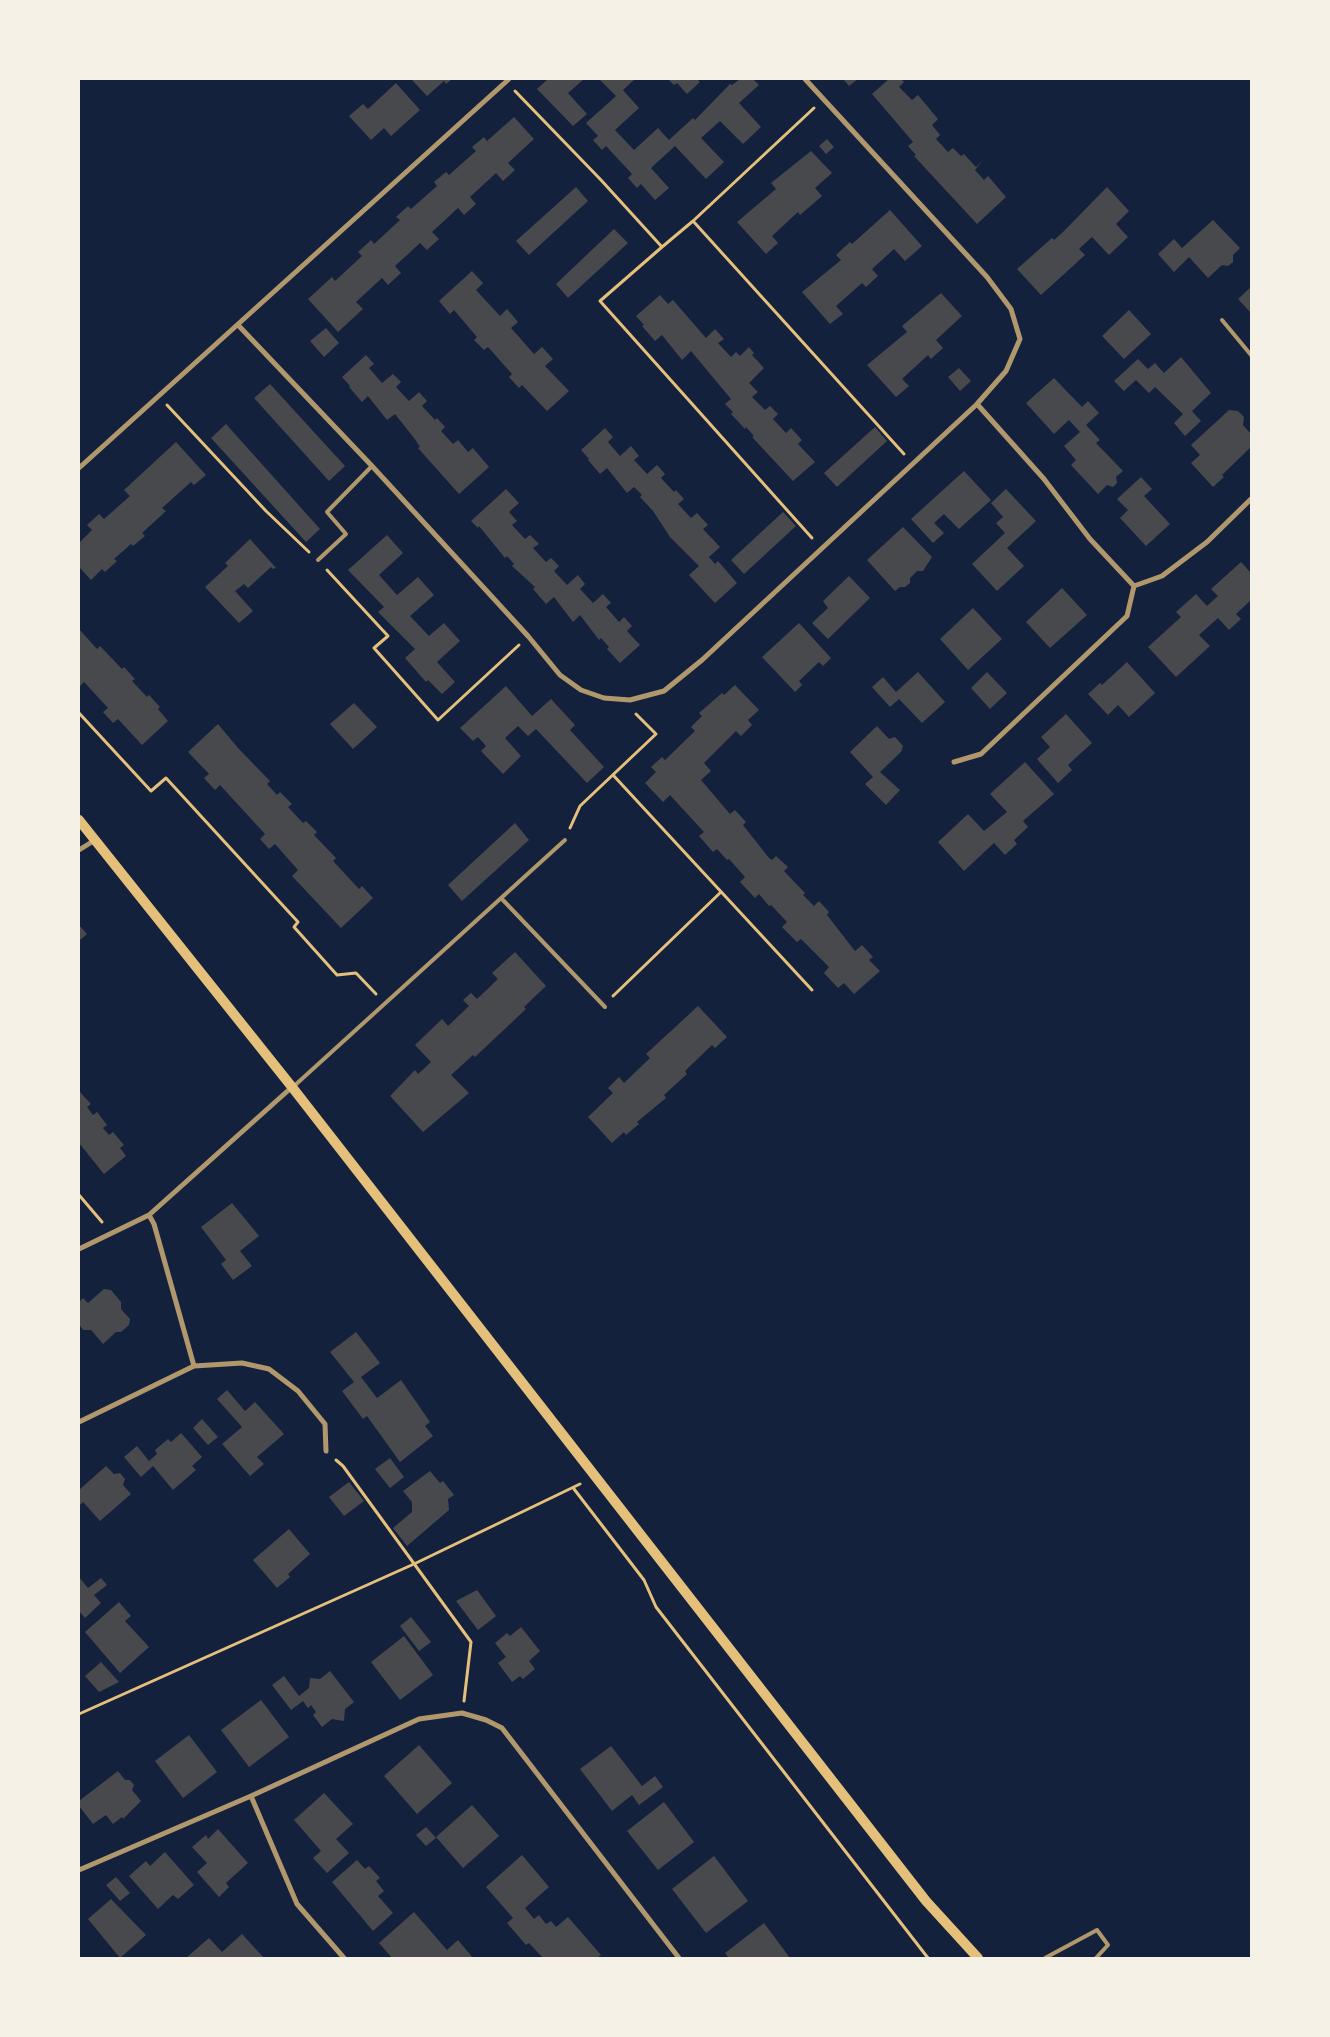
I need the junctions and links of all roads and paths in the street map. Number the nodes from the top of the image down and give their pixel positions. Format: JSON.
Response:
{"nodes":[{"id":1,"x":805,"y":79,"type":"edge"},
{"id":2,"x":507,"y":80,"type":"edge"},
{"id":3,"x":824,"y":99,"type":"junction"},
{"id":4,"x":693,"y":221,"type":"junction"},
{"id":5,"x":662,"y":247,"type":"junction"},
{"id":6,"x":1222,"y":320,"type":"dead end"},
{"id":7,"x":238,"y":325,"type":"junction"},
{"id":8,"x":1251,"y":355,"type":"edge"},
{"id":9,"x":159,"y":396,"type":"junction"},
{"id":10,"x":977,"y":404,"type":"junction"},
{"id":11,"x":913,"y":464,"type":"junction"},
{"id":12,"x":372,"y":466,"type":"junction"},
{"id":13,"x":79,"y":468,"type":"edge"},
{"id":14,"x":1251,"y":498,"type":"edge"},
{"id":15,"x":821,"y":547,"type":"junction"},
{"id":16,"x":318,"y":560,"type":"junction"},
{"id":17,"x":1134,"y":586,"type":"junction"},
{"id":18,"x":528,"y":636,"type":"junction"},
{"id":19,"x":632,"y":700,"type":"junction"},
{"id":20,"x":79,"y":713,"type":"edge"},
{"id":21,"x":954,"y":762,"type":"dead end"},
{"id":22,"x":613,"y":774,"type":"junction"},
{"id":23,"x":79,"y":820,"type":"edge"},
{"id":24,"x":95,"y":840,"type":"junction"},
{"id":25,"x":566,"y":840,"type":"joint"},
{"id":26,"x":79,"y":850,"type":"edge"},
{"id":27,"x":721,"y":892,"type":"junction"},
{"id":28,"x":501,"y":898,"type":"junction"},
{"id":29,"x":812,"y":990,"type":"dead end"},
{"id":30,"x":385,"y":1004,"type":"junction"},
{"id":31,"x":604,"y":1006,"type":"joint"},
{"id":32,"x":292,"y":1087,"type":"junction"},
{"id":33,"x":79,"y":1195,"type":"edge"},
{"id":34,"x":149,"y":1215,"type":"junction"},
{"id":35,"x":112,"y":1234,"type":"junction"},
{"id":36,"x":79,"y":1249,"type":"edge"},
{"id":37,"x":194,"y":1366,"type":"junction"},
{"id":38,"x":79,"y":1422,"type":"edge"},
{"id":39,"x":326,"y":1451,"type":"joint"},
{"id":40,"x":414,"y":1564,"type":"junction"},
{"id":41,"x":462,"y":1713,"type":"junction"},
{"id":42,"x":79,"y":1714,"type":"edge"},
{"id":43,"x":251,"y":1796,"type":"junction"},
{"id":44,"x":79,"y":1870,"type":"edge"},
{"id":45,"x":344,"y":1958,"type":"edge"},
{"id":46,"x":679,"y":1958,"type":"edge"},
{"id":47,"x":928,"y":1958,"type":"edge"},
{"id":48,"x":978,"y":1958,"type":"edge"},
{"id":49,"x":1045,"y":1958,"type":"edge"},
{"id":50,"x":1096,"y":1958,"type":"edge"}],
"edges":[{"from":1,"to":3,"type":"street"},
{"from":2,"to":5,"type":"path"},
{"from":2,"to":7,"type":"street"},
{"from":3,"to":4,"type":"path"},
{"from":3,"to":10,"type":"street"},
{"from":4,"to":5,"type":"path"},
{"from":4,"to":11,"type":"path"},
{"from":5,"to":15,"type":"path"},
{"from":6,"to":8,"type":"lane"},
{"from":7,"to":9,"type":"street"},
{"from":7,"to":12,"type":"street"},
{"from":9,"to":13,"type":"street"},
{"from":9,"to":16,"type":"path"},
{"from":10,"to":11,"type":"street"},
{"from":10,"to":17,"type":"street"},
{"from":11,"to":15,"type":"street"},
{"from":12,"to":16,"type":"lane"},
{"from":12,"to":18,"type":"street"},
{"from":14,"to":17,"type":"street"},
{"from":15,"to":19,"type":"street"},
{"from":16,"to":18,"type":"path"},
{"from":17,"to":21,"type":"street"},
{"from":18,"to":19,"type":"street"},
{"from":19,"to":22,"type":"path"},
{"from":20,"to":30,"type":"path"},
{"from":22,"to":25,"type":"path"},
{"from":22,"to":27,"type":"path"},
{"from":23,"to":24,"type":"main road"},
{"from":24,"to":26,"type":"street"},
{"from":24,"to":32,"type":"main road"},
{"from":25,"to":28,"type":"lane"},
{"from":27,"to":29,"type":"path"},
{"from":27,"to":31,"type":"path"},
{"from":28,"to":30,"type":"lane"},
{"from":28,"to":31,"type":"lane"},
{"from":30,"to":32,"type":"lane"},
{"from":32,"to":34,"type":"street"},
{"from":32,"to":48,"type":"main road"},
{"from":33,"to":35,"type":"path"},
{"from":34,"to":35,"type":"street"},
{"from":34,"to":37,"type":"street"},
{"from":35,"to":36,"type":"street"},
{"from":37,"to":38,"type":"street"},
{"from":37,"to":39,"type":"street"},
{"from":39,"to":40,"type":"path"},
{"from":40,"to":41,"type":"path"},
{"from":40,"to":42,"type":"path"},
{"from":40,"to":47,"type":"path"},
{"from":41,"to":43,"type":"street"},
{"from":41,"to":46,"type":"street"},
{"from":43,"to":44,"type":"street"},
{"from":43,"to":45,"type":"street"},
{"from":49,"to":50,"type":"lane"}]}
